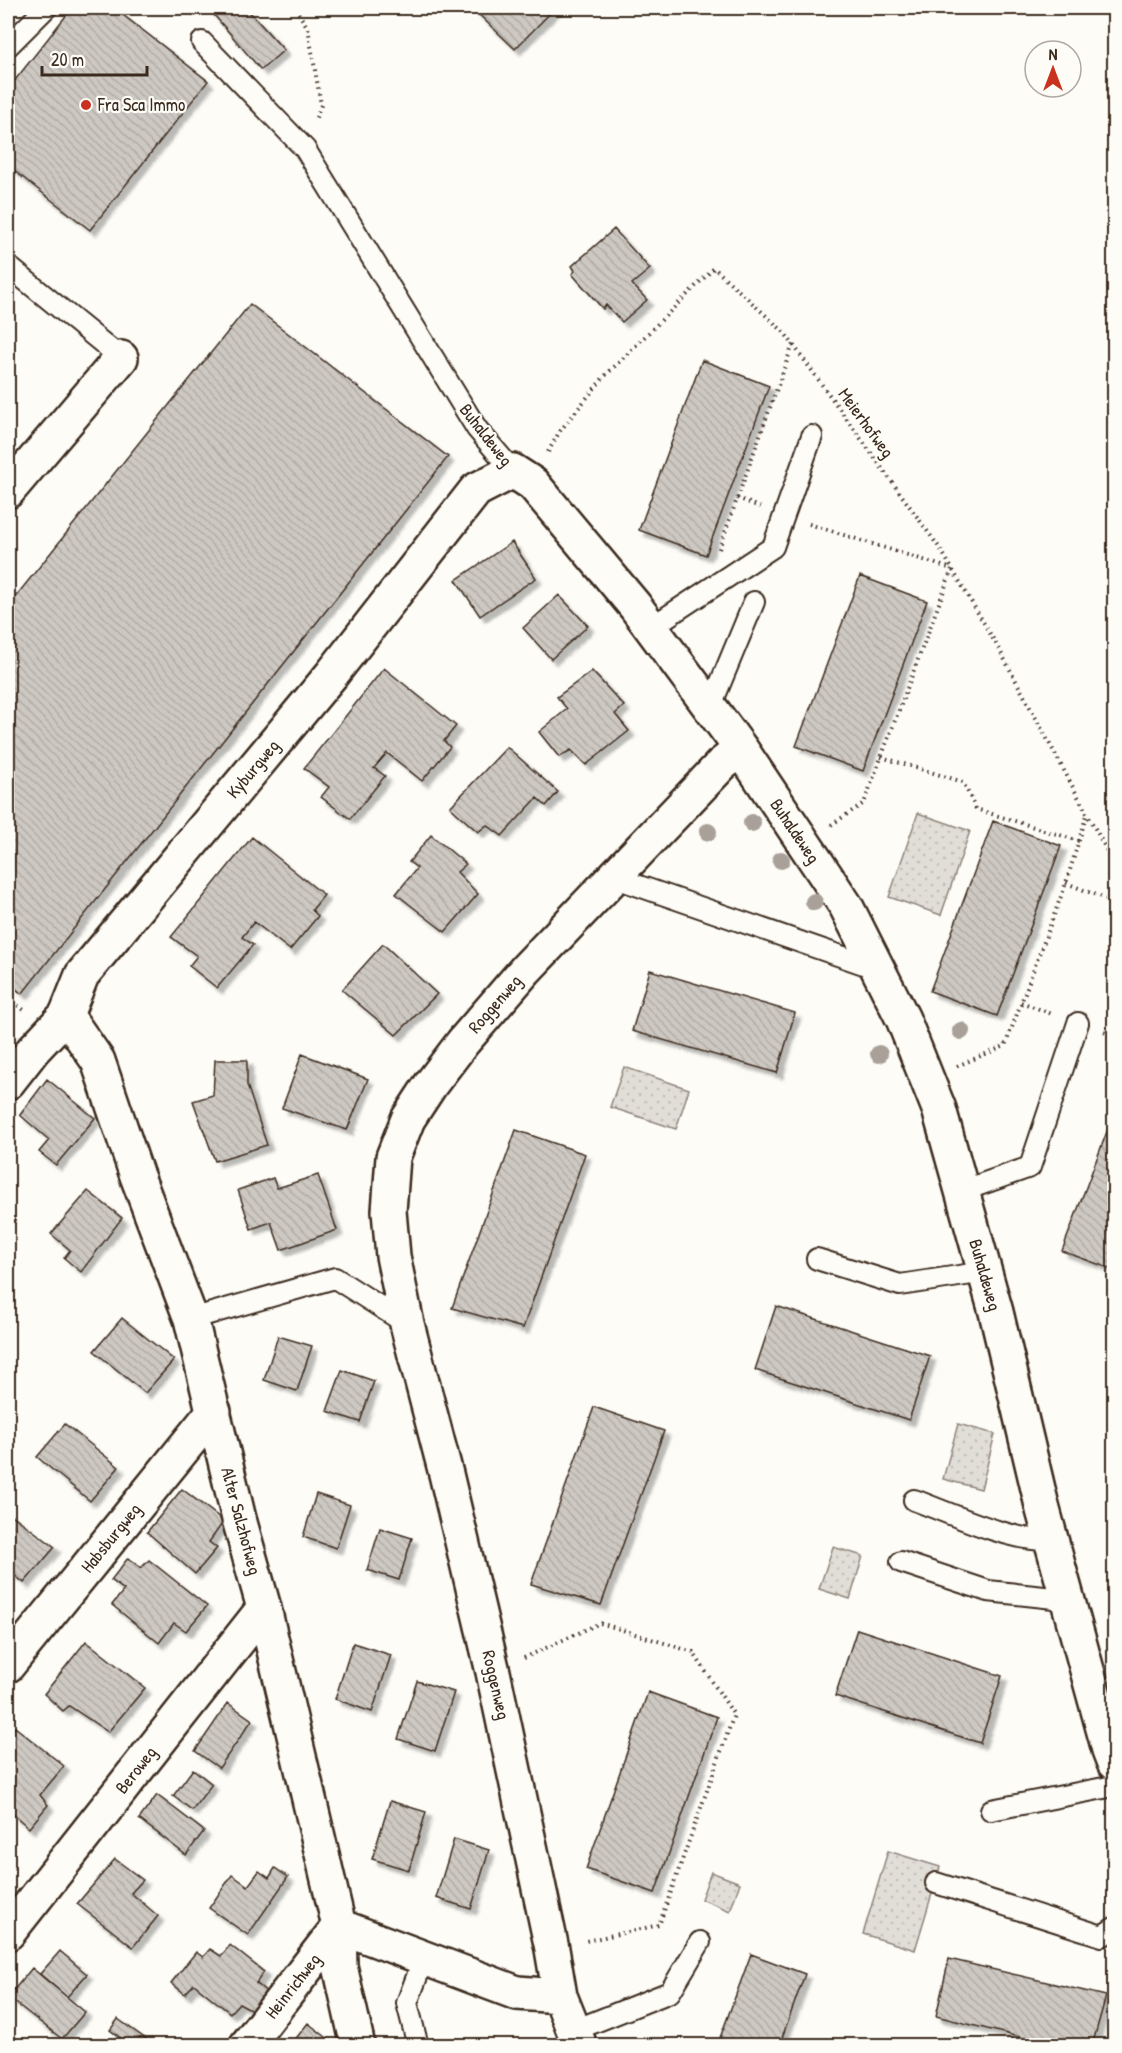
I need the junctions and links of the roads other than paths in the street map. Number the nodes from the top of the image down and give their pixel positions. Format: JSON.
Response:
{"nodes":[{"id":1,"x":46,"y":8,"type":"edge"},
{"id":2,"x":202,"y":42,"type":"dead end"},
{"id":3,"x":8,"y":46,"type":"edge"},
{"id":4,"x":8,"y":266,"type":"edge"},
{"id":5,"x":121,"y":358,"type":"joint"},
{"id":6,"x":812,"y":436,"type":"dead end"},
{"id":7,"x":513,"y":471,"type":"junction"},
{"id":8,"x":8,"y":491,"type":"edge"},
{"id":9,"x":754,"y":602,"type":"dead end"},
{"id":10,"x":650,"y":628,"type":"junction"},
{"id":11,"x":710,"y":708,"type":"junction"},
{"id":12,"x":741,"y":749,"type":"junction"},
{"id":13,"x":612,"y":878,"type":"junction"},
{"id":14,"x":878,"y":969,"type":"junction"},
{"id":15,"x":66,"y":1015,"type":"junction"},
{"id":16,"x":1078,"y":1023,"type":"dead end"},
{"id":17,"x":8,"y":1082,"type":"edge"},
{"id":18,"x":962,"y":1191,"type":"junction"},
{"id":19,"x":817,"y":1259,"type":"dead end"},
{"id":20,"x":985,"y":1272,"type":"junction"},
{"id":21,"x":191,"y":1319,"type":"junction"},
{"id":22,"x":407,"y":1324,"type":"junction"},
{"id":23,"x":214,"y":1411,"type":"junction"},
{"id":24,"x":914,"y":1500,"type":"dead end"},
{"id":25,"x":1051,"y":1540,"type":"junction"},
{"id":26,"x":901,"y":1562,"type":"dead end"},
{"id":27,"x":1068,"y":1601,"type":"junction"},
{"id":28,"x":264,"y":1608,"type":"junction"},
{"id":29,"x":8,"y":1665,"type":"edge"},
{"id":30,"x":1114,"y":1763,"type":"edge"},
{"id":31,"x":1114,"y":1786,"type":"edge"},
{"id":32,"x":992,"y":1810,"type":"dead end"},
{"id":33,"x":936,"y":1883,"type":"dead end"},
{"id":34,"x":339,"y":1926,"type":"junction"},
{"id":35,"x":1114,"y":1928,"type":"edge"},
{"id":36,"x":8,"y":1933,"type":"edge"},
{"id":37,"x":700,"y":1942,"type":"dead end"},
{"id":38,"x":424,"y":1958,"type":"junction"},
{"id":39,"x":560,"y":1996,"type":"junction"},
{"id":40,"x":577,"y":2038,"type":"edge"},
{"id":41,"x":246,"y":2046,"type":"edge"},
{"id":42,"x":358,"y":2046,"type":"edge"},
{"id":43,"x":418,"y":2046,"type":"edge"}],
"edges":[{"from":1,"to":3,"type":"lane"},
{"from":2,"to":7,"type":"lane","name":"Buhaldeweg"},
{"from":4,"to":5,"type":"lane"},
{"from":5,"to":8,"type":"street"},
{"from":6,"to":10,"type":"lane"},
{"from":7,"to":10,"type":"street","name":"Buhaldeweg"},
{"from":7,"to":15,"type":"street","name":"Kyburgweg"},
{"from":9,"to":11,"type":"lane"},
{"from":10,"to":11,"type":"street","name":"Buhaldeweg"},
{"from":11,"to":12,"type":"street","name":"Buhaldeweg"},
{"from":12,"to":13,"type":"street","name":"Roggenweg"},
{"from":12,"to":14,"type":"street","name":"Buhaldeweg"},
{"from":13,"to":14,"type":"lane"},
{"from":13,"to":22,"type":"street","name":"Roggenweg"},
{"from":14,"to":18,"type":"street","name":"Buhaldeweg"},
{"from":15,"to":17,"type":"street","name":"Kyburgweg"},
{"from":15,"to":21,"type":"street","name":"Alter Salzhofweg"},
{"from":16,"to":18,"type":"lane"},
{"from":18,"to":20,"type":"street","name":"Buhaldeweg"},
{"from":19,"to":20,"type":"lane"},
{"from":20,"to":25,"type":"street","name":"Buhaldeweg"},
{"from":21,"to":22,"type":"lane"},
{"from":21,"to":23,"type":"street","name":"Alter Salzhofweg"},
{"from":22,"to":39,"type":"street","name":"Roggenweg"},
{"from":23,"to":28,"type":"street","name":"Alter Salzhofweg"},
{"from":23,"to":29,"type":"street","name":"Habsburgweg"},
{"from":24,"to":25,"type":"lane"},
{"from":25,"to":27,"type":"street","name":"Buhaldeweg"},
{"from":26,"to":27,"type":"lane"},
{"from":27,"to":30,"type":"street","name":"Buhaldeweg"},
{"from":28,"to":34,"type":"street","name":"Alter Salzhofweg"},
{"from":28,"to":36,"type":"street","name":"Beroweg"},
{"from":31,"to":32,"type":"lane"},
{"from":33,"to":35,"type":"lane"},
{"from":34,"to":38,"type":"street"},
{"from":34,"to":41,"type":"street","name":"Heinrichweg"},
{"from":34,"to":42,"type":"street","name":"Alter Salzhofweg"},
{"from":37,"to":40,"type":"lane"},
{"from":38,"to":39,"type":"street"},
{"from":38,"to":43,"type":"lane"},
{"from":39,"to":40,"type":"street","name":"Roggenweg"}]}
